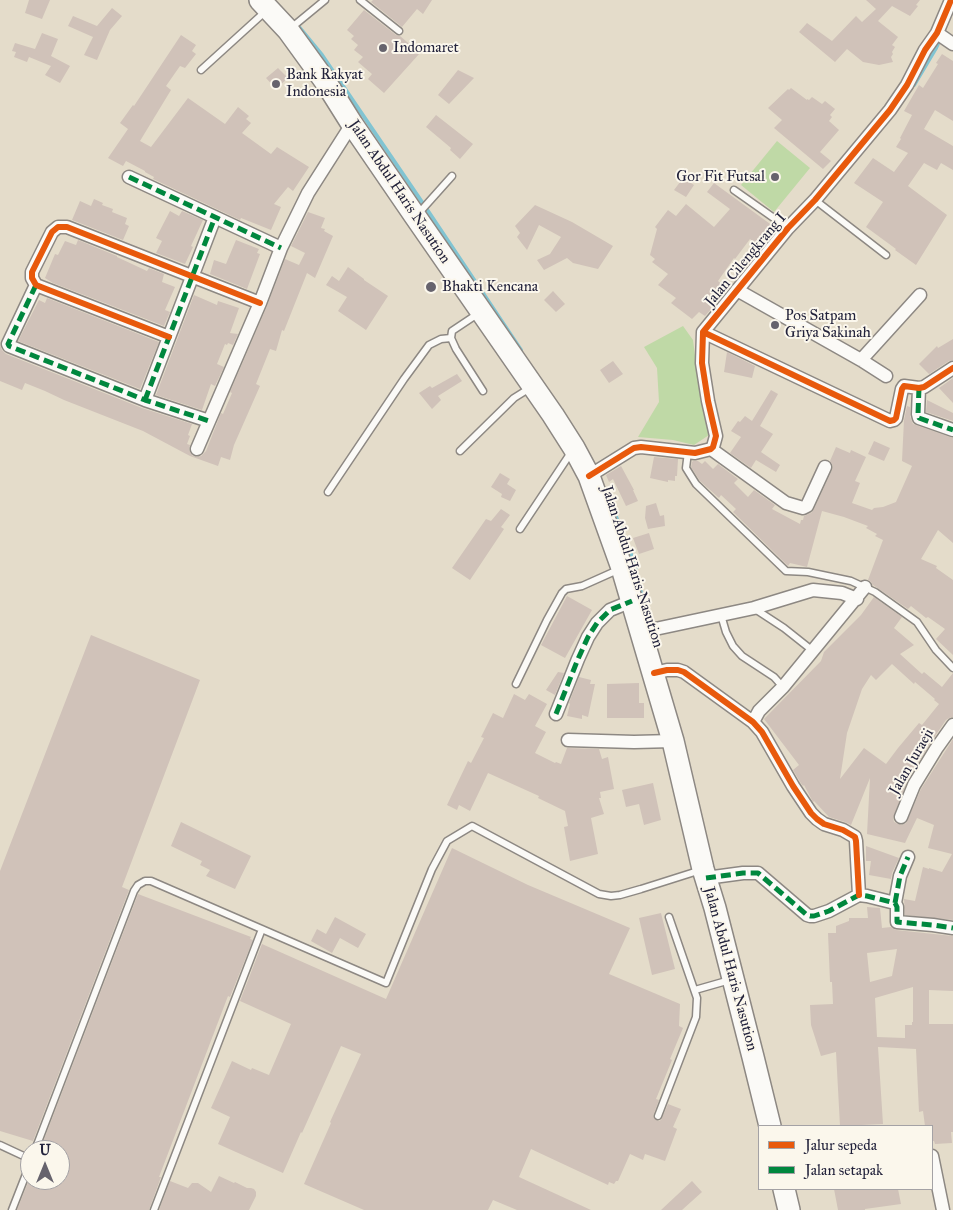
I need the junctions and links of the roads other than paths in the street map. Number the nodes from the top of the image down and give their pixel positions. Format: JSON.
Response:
{"nodes":[{"id":1,"x":324,"y":0,"type":"edge"},
{"id":2,"x":360,"y":0,"type":"edge"},
{"id":3,"x":951,"y":0,"type":"edge"},
{"id":4,"x":264,"y":5,"type":"edge"},
{"id":5,"x":288,"y":30,"type":"junction"},
{"id":6,"x":399,"y":31,"type":"dead end"},
{"id":7,"x":937,"y":33,"type":"junction"},
{"id":8,"x":953,"y":44,"type":"edge"},
{"id":9,"x":201,"y":70,"type":"dead end"},
{"id":10,"x":352,"y":124,"type":"junction"},
{"id":11,"x":452,"y":176,"type":"dead end"},
{"id":12,"x":129,"y":177,"type":"dead end"},
{"id":13,"x":734,"y":190,"type":"dead end"},
{"id":14,"x":815,"y":200,"type":"junction"},
{"id":15,"x":415,"y":216,"type":"junction"},
{"id":16,"x":215,"y":217,"type":"junction"},
{"id":17,"x":788,"y":228,"type":"junction"},
{"id":18,"x":281,"y":248,"type":"junction"},
{"id":19,"x":886,"y":255,"type":"dead end"},
{"id":20,"x":193,"y":277,"type":"junction"},
{"id":21,"x":36,"y":285,"type":"junction"},
{"id":22,"x":736,"y":290,"type":"junction"},
{"id":23,"x":920,"y":295,"type":"dead end"},
{"id":24,"x":260,"y":303,"type":"junction"},
{"id":25,"x":481,"y":311,"type":"junction"},
{"id":26,"x":703,"y":332,"type":"junction"},
{"id":27,"x":169,"y":337,"type":"junction"},
{"id":28,"x":451,"y":338,"type":"junction"},
{"id":29,"x":861,"y":360,"type":"junction"},
{"id":30,"x":953,"y":368,"type":"edge"},
{"id":31,"x":886,"y":376,"type":"dead end"},
{"id":32,"x":534,"y":387,"type":"junction"},
{"id":33,"x":919,"y":388,"type":"junction"},
{"id":34,"x":483,"y":391,"type":"dead end"},
{"id":35,"x":145,"y":400,"type":"junction"},
{"id":36,"x":210,"y":421,"type":"junction"},
{"id":37,"x":953,"y":430,"type":"edge"},
{"id":38,"x":574,"y":448,"type":"junction"},
{"id":39,"x":197,"y":449,"type":"dead end"},
{"id":40,"x":711,"y":449,"type":"junction"},
{"id":41,"x":460,"y":451,"type":"dead end"},
{"id":42,"x":688,"y":452,"type":"junction"},
{"id":43,"x":825,"y":467,"type":"dead end"},
{"id":44,"x":589,"y":476,"type":"junction"},
{"id":45,"x":328,"y":492,"type":"dead end"},
{"id":46,"x":520,"y":530,"type":"dead end"},
{"id":47,"x":622,"y":568,"type":"junction"},
{"id":48,"x":865,"y":587,"type":"junction"},
{"id":49,"x":857,"y":599,"type":"junction"},
{"id":50,"x":632,"y":601,"type":"junction"},
{"id":51,"x":754,"y":608,"type":"junction"},
{"id":52,"x":721,"y":615,"type":"junction"},
{"id":53,"x":641,"y":632,"type":"junction"},
{"id":54,"x":813,"y":651,"type":"junction"},
{"id":55,"x":953,"y":668,"type":"edge"},
{"id":56,"x":654,"y":673,"type":"junction"},
{"id":57,"x":516,"y":684,"type":"dead end"},
{"id":58,"x":784,"y":687,"type":"junction"},
{"id":59,"x":556,"y":714,"type":"dead end"},
{"id":60,"x":753,"y":722,"type":"junction"},
{"id":61,"x":953,"y":725,"type":"edge"},
{"id":62,"x":568,"y":740,"type":"dead end"},
{"id":63,"x":673,"y":741,"type":"junction"},
{"id":64,"x":901,"y":817,"type":"dead end"},
{"id":65,"x":908,"y":857,"type":"dead end"},
{"id":66,"x":704,"y":873,"type":"junction"},
{"id":67,"x":859,"y":895,"type":"junction"},
{"id":68,"x":895,"y":904,"type":"junction"},
{"id":69,"x":669,"y":917,"type":"dead end"},
{"id":70,"x":953,"y":928,"type":"edge"},
{"id":71,"x":262,"y":929,"type":"junction"},
{"id":72,"x":733,"y":979,"type":"junction"},
{"id":73,"x":695,"y":990,"type":"junction"},
{"id":74,"x":658,"y":1116,"type":"dead end"},
{"id":75,"x":770,"y":1125,"type":"edge"},
{"id":76,"x":39,"y":1140,"type":"edge"},
{"id":77,"x":0,"y":1145,"type":"edge"},
{"id":78,"x":20,"y":1154,"type":"edge"},
{"id":79,"x":933,"y":1161,"type":"edge"},
{"id":80,"x":20,"y":1190,"type":"edge"},
{"id":81,"x":784,"y":1190,"type":"edge"},
{"id":82,"x":12,"y":1210,"type":"edge"},
{"id":83,"x":154,"y":1210,"type":"edge"},
{"id":84,"x":789,"y":1210,"type":"edge"},
{"id":85,"x":943,"y":1210,"type":"edge"}],
"edges":[{"from":1,"to":5,"type":"lane"},
{"from":2,"to":6,"type":"lane"},
{"from":3,"to":7,"type":"street","name":"Jalan Cilengkrang I"},
{"from":4,"to":5,"type":"highway","name":"Jalan Abdul Haris Nasution"},
{"from":4,"to":9,"type":"lane"},
{"from":5,"to":10,"type":"highway","name":"Jalan Abdul Haris Nasution"},
{"from":7,"to":8,"type":"street"},
{"from":7,"to":14,"type":"street","name":"Jalan Cilengkrang I"},
{"from":10,"to":15,"type":"highway","name":"Jalan Abdul Haris Nasution"},
{"from":10,"to":18,"type":"street"},
{"from":11,"to":15,"type":"lane"},
{"from":12,"to":16,"type":"street"},
{"from":13,"to":17,"type":"lane"},
{"from":14,"to":17,"type":"street","name":"Jalan Cilengkrang I"},
{"from":14,"to":19,"type":"lane"},
{"from":15,"to":25,"type":"highway","name":"Jalan Abdul Haris Nasution"},
{"from":16,"to":18,"type":"street"},
{"from":16,"to":20,"type":"street"},
{"from":17,"to":22,"type":"street","name":"Jalan Cilengkrang I"},
{"from":18,"to":24,"type":"street"},
{"from":20,"to":21,"type":"street"},
{"from":20,"to":24,"type":"street"},
{"from":20,"to":27,"type":"street"},
{"from":21,"to":27,"type":"street"},
{"from":21,"to":35,"type":"street"},
{"from":22,"to":26,"type":"street","name":"Jalan Cilengkrang I"},
{"from":22,"to":29,"type":"street"},
{"from":23,"to":29,"type":"street"},
{"from":24,"to":36,"type":"street"},
{"from":25,"to":28,"type":"lane"},
{"from":25,"to":32,"type":"highway","name":"Jalan Abdul Haris Nasution"},
{"from":26,"to":33,"type":"street"},
{"from":26,"to":40,"type":"street"},
{"from":27,"to":35,"type":"street"},
{"from":28,"to":34,"type":"lane"},
{"from":28,"to":45,"type":"lane"},
{"from":29,"to":31,"type":"street"},
{"from":30,"to":33,"type":"street"},
{"from":32,"to":38,"type":"highway","name":"Jalan Abdul Haris Nasution"},
{"from":32,"to":41,"type":"lane"},
{"from":33,"to":37,"type":"street"},
{"from":35,"to":36,"type":"street"},
{"from":36,"to":39,"type":"street"},
{"from":38,"to":44,"type":"highway","name":"Jalan Abdul Haris Nasution"},
{"from":38,"to":46,"type":"lane"},
{"from":40,"to":42,"type":"street"},
{"from":40,"to":43,"type":"street"},
{"from":42,"to":44,"type":"street"},
{"from":42,"to":48,"type":"lane"},
{"from":44,"to":47,"type":"highway","name":"Jalan Abdul Haris Nasution"},
{"from":47,"to":50,"type":"highway","name":"Jalan Abdul Haris Nasution"},
{"from":47,"to":57,"type":"lane"},
{"from":48,"to":49,"type":"street"},
{"from":48,"to":55,"type":"lane"},
{"from":49,"to":51,"type":"street"},
{"from":49,"to":54,"type":"street"},
{"from":50,"to":53,"type":"highway","name":"Jalan Abdul Haris Nasution"},
{"from":50,"to":59,"type":"street"},
{"from":51,"to":52,"type":"street"},
{"from":51,"to":54,"type":"lane"},
{"from":52,"to":53,"type":"street"},
{"from":52,"to":58,"type":"lane"},
{"from":53,"to":56,"type":"highway","name":"Jalan Abdul Haris Nasution"},
{"from":54,"to":58,"type":"street"},
{"from":56,"to":60,"type":"street"},
{"from":56,"to":63,"type":"highway","name":"Jalan Abdul Haris Nasution"},
{"from":58,"to":60,"type":"street"},
{"from":60,"to":67,"type":"street"},
{"from":61,"to":64,"type":"street","name":"Jalan Juraeji"},
{"from":62,"to":63,"type":"street"},
{"from":63,"to":66,"type":"highway","name":"Jalan Abdul Haris Nasution"},
{"from":65,"to":68,"type":"street"},
{"from":66,"to":67,"type":"street"},
{"from":66,"to":71,"type":"lane"},
{"from":66,"to":72,"type":"highway","name":"Jalan Abdul Haris Nasution"},
{"from":67,"to":68,"type":"street"},
{"from":68,"to":70,"type":"street"},
{"from":69,"to":73,"type":"lane"},
{"from":71,"to":76,"type":"lane"},
{"from":71,"to":83,"type":"lane"},
{"from":72,"to":73,"type":"lane"},
{"from":72,"to":75,"type":"highway","name":"Jalan Abdul Haris Nasution"},
{"from":73,"to":74,"type":"lane"},
{"from":77,"to":78,"type":"lane"},
{"from":79,"to":85,"type":"street"},
{"from":80,"to":82,"type":"lane"},
{"from":81,"to":84,"type":"highway"}]}
